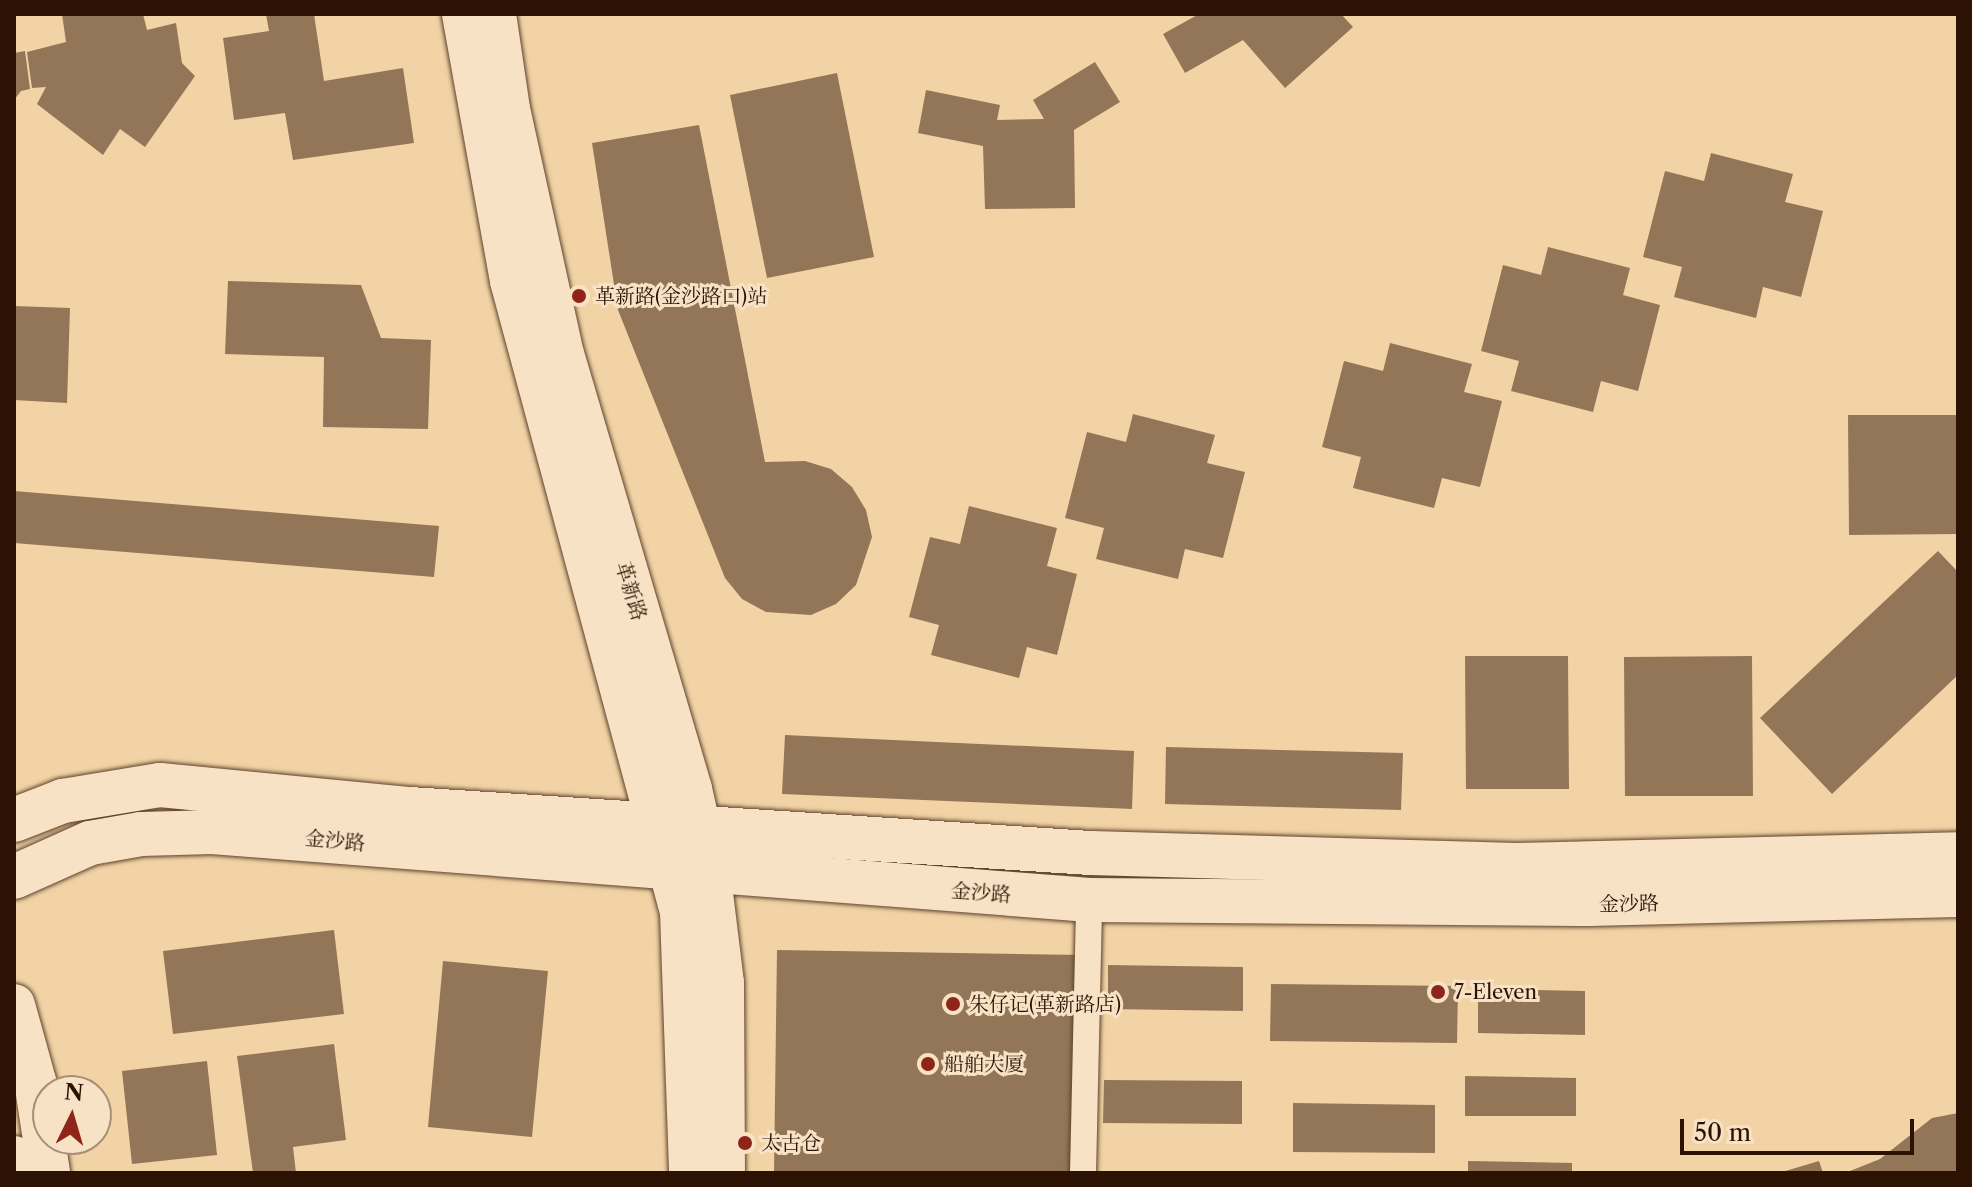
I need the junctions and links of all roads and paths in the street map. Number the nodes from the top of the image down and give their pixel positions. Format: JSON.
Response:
{"nodes":[{"id":1,"x":463,"y":14,"type":"edge"},
{"id":2,"x":495,"y":14,"type":"edge"},
{"id":3,"x":14,"y":820,"type":"edge"},
{"id":4,"x":680,"y":826,"type":"junction"},
{"id":5,"x":1958,"y":854,"type":"edge"},
{"id":6,"x":691,"y":868,"type":"junction"},
{"id":7,"x":14,"y":877,"type":"edge"},
{"id":8,"x":1958,"y":895,"type":"edge"},
{"id":9,"x":1089,"y":900,"type":"junction"},
{"id":10,"x":14,"y":1005,"type":"edge"},
{"id":11,"x":14,"y":1157,"type":"edge"},
{"id":12,"x":16,"y":1173,"type":"edge"},
{"id":13,"x":49,"y":1173,"type":"edge"},
{"id":14,"x":690,"y":1173,"type":"edge"},
{"id":15,"x":724,"y":1173,"type":"edge"},
{"id":16,"x":1083,"y":1173,"type":"edge"}],
"edges":[{"from":1,"to":4,"type":"street","name":"革新路"},
{"from":2,"to":4,"type":"street","name":"革新路"},
{"from":3,"to":4,"type":"main road","name":"金沙路"},
{"from":4,"to":5,"type":"main road","name":"金沙路"},
{"from":4,"to":6,"type":"street","name":"革新路"},
{"from":6,"to":7,"type":"main road","name":"金沙路"},
{"from":6,"to":9,"type":"main road","name":"金沙路"},
{"from":6,"to":14,"type":"street","name":"革新路"},
{"from":6,"to":15,"type":"street","name":"革新路"},
{"from":8,"to":9,"type":"main road","name":"金沙路"},
{"from":9,"to":16,"type":"street"},
{"from":10,"to":13,"type":"street"},
{"from":11,"to":12,"type":"street"}]}
